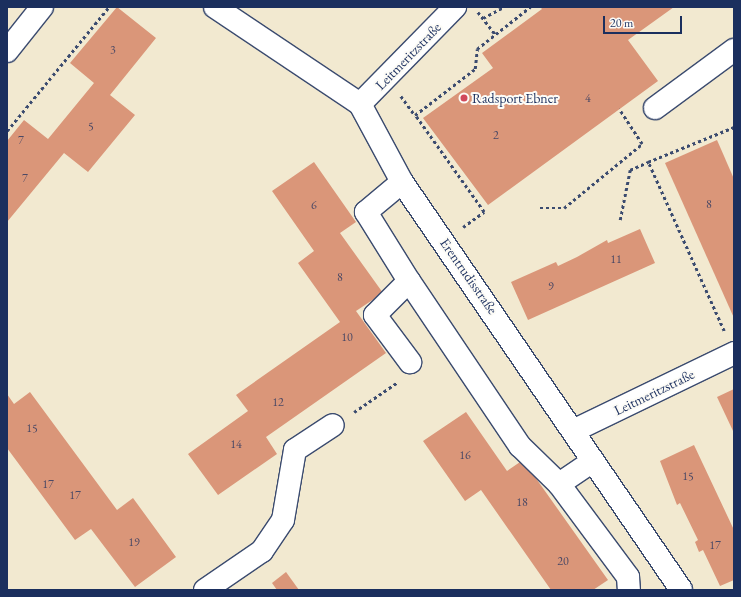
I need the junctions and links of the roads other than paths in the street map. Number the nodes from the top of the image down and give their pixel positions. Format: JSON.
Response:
{"nodes":[{"id":1,"x":42,"y":7,"type":"edge"},
{"id":2,"x":215,"y":7,"type":"edge"},
{"id":3,"x":455,"y":7,"type":"edge"},
{"id":4,"x":734,"y":50,"type":"edge"},
{"id":5,"x":7,"y":51,"type":"edge"},
{"id":6,"x":360,"y":104,"type":"junction"},
{"id":7,"x":655,"y":108,"type":"dead end"},
{"id":8,"x":402,"y":182,"type":"junction"},
{"id":9,"x":409,"y":281,"type":"junction"},
{"id":10,"x":734,"y":353,"type":"edge"},
{"id":11,"x":406,"y":370,"type":"road end"},
{"id":12,"x":333,"y":425,"type":"road end"},
{"id":13,"x":573,"y":431,"type":"junction"},
{"id":14,"x":593,"y":461,"type":"junction"},
{"id":15,"x":559,"y":484,"type":"junction"},
{"id":16,"x":205,"y":590,"type":"edge"},
{"id":17,"x":629,"y":590,"type":"edge"},
{"id":18,"x":682,"y":590,"type":"edge"}],
"edges":[{"from":1,"to":5,"type":"street"},
{"from":2,"to":6,"type":"street","name":"Erentrudisstraße"},
{"from":3,"to":6,"type":"street","name":"Leitmeritzstraße"},
{"from":4,"to":7,"type":"street"},
{"from":6,"to":8,"type":"street","name":"Erentrudisstraße"},
{"from":8,"to":9,"type":"street"},
{"from":8,"to":13,"type":"street","name":"Erentrudisstraße"},
{"from":9,"to":11,"type":"street"},
{"from":9,"to":15,"type":"street"},
{"from":10,"to":13,"type":"street","name":"Leitmeritzstraße"},
{"from":12,"to":16,"type":"street"},
{"from":13,"to":14,"type":"street","name":"Erentrudisstraße"},
{"from":14,"to":15,"type":"street"},
{"from":14,"to":18,"type":"street","name":"Erentrudisstraße"},
{"from":15,"to":17,"type":"street"}]}
